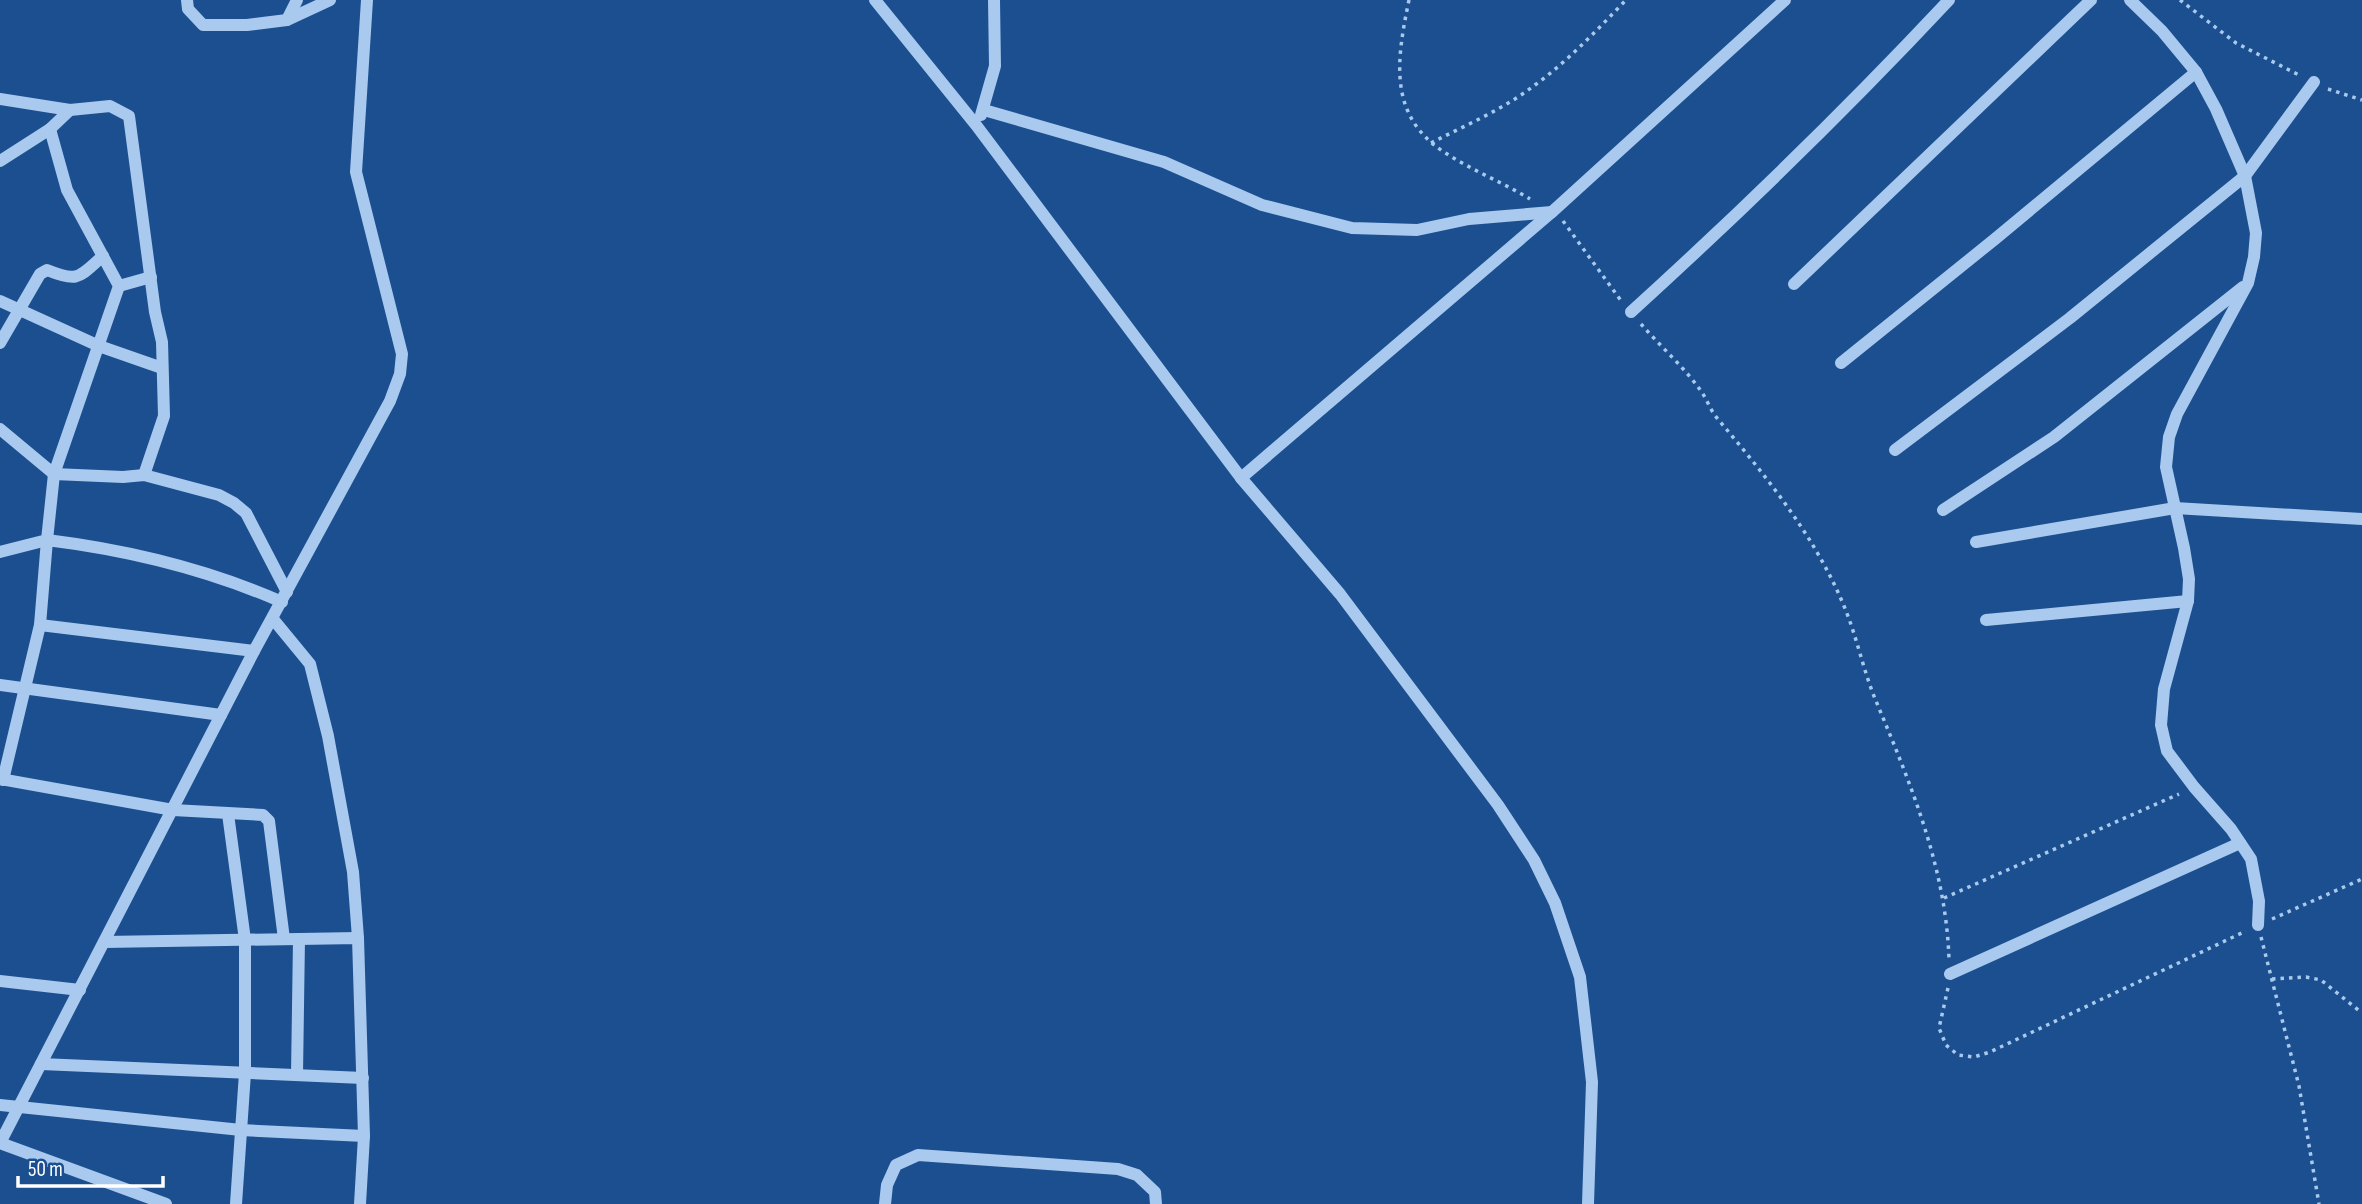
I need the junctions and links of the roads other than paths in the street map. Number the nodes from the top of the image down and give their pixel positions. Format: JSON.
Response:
{"nodes":[{"id":1,"x":187,"y":0,"type":"edge"},
{"id":2,"x":297,"y":0,"type":"edge"},
{"id":3,"x":330,"y":0,"type":"edge"},
{"id":4,"x":367,"y":0,"type":"edge"},
{"id":5,"x":875,"y":0,"type":"edge"},
{"id":6,"x":994,"y":0,"type":"edge"},
{"id":7,"x":1785,"y":0,"type":"edge"},
{"id":8,"x":1949,"y":0,"type":"edge"},
{"id":9,"x":2091,"y":0,"type":"edge"},
{"id":10,"x":2130,"y":0,"type":"edge"},
{"id":11,"x":287,"y":20,"type":"junction"},
{"id":12,"x":2196,"y":72,"type":"junction"},
{"id":13,"x":2314,"y":82,"type":"road end"},
{"id":14,"x":0,"y":99,"type":"edge"},
{"id":15,"x":70,"y":110,"type":"junction"},
{"id":16,"x":984,"y":110,"type":"junction"},
{"id":17,"x":976,"y":125,"type":"junction"},
{"id":18,"x":50,"y":129,"type":"junction"},
{"id":19,"x":0,"y":161,"type":"edge"},
{"id":20,"x":2245,"y":176,"type":"junction"},
{"id":21,"x":1552,"y":212,"type":"junction"},
{"id":22,"x":103,"y":256,"type":"junction"},
{"id":23,"x":151,"y":277,"type":"junction"},
{"id":24,"x":2248,"y":283,"type":"junction"},
{"id":25,"x":1794,"y":284,"type":"dead end"},
{"id":26,"x":118,"y":286,"type":"junction"},
{"id":27,"x":0,"y":301,"type":"edge"},
{"id":28,"x":19,"y":310,"type":"junction"},
{"id":29,"x":1631,"y":312,"type":"road end"},
{"id":30,"x":0,"y":343,"type":"edge"},
{"id":31,"x":99,"y":345,"type":"junction"},
{"id":32,"x":1841,"y":363,"type":"dead end"},
{"id":33,"x":162,"y":368,"type":"junction"},
{"id":34,"x":0,"y":429,"type":"edge"},
{"id":35,"x":1895,"y":450,"type":"dead end"},
{"id":36,"x":54,"y":474,"type":"junction"},
{"id":37,"x":144,"y":475,"type":"junction"},
{"id":38,"x":1241,"y":478,"type":"junction"},
{"id":39,"x":2175,"y":508,"type":"junction"},
{"id":40,"x":1943,"y":510,"type":"dead end"},
{"id":41,"x":2362,"y":519,"type":"edge"},
{"id":42,"x":47,"y":540,"type":"junction"},
{"id":43,"x":1976,"y":542,"type":"dead end"},
{"id":44,"x":0,"y":552,"type":"edge"},
{"id":45,"x":284,"y":597,"type":"junction"},
{"id":46,"x":2188,"y":601,"type":"junction"},
{"id":47,"x":273,"y":619,"type":"junction"},
{"id":48,"x":1986,"y":620,"type":"dead end"},
{"id":49,"x":40,"y":625,"type":"junction"},
{"id":50,"x":254,"y":651,"type":"junction"},
{"id":51,"x":0,"y":685,"type":"edge"},
{"id":52,"x":26,"y":690,"type":"junction"},
{"id":53,"x":222,"y":715,"type":"junction"},
{"id":54,"x":1,"y":780,"type":"edge"},
{"id":55,"x":173,"y":810,"type":"junction"},
{"id":56,"x":228,"y":814,"type":"junction"},
{"id":57,"x":2240,"y":843,"type":"junction"},
{"id":58,"x":2258,"y":925,"type":"road end"},
{"id":59,"x":358,"y":938,"type":"junction"},
{"id":60,"x":284,"y":939,"type":"junction"},
{"id":61,"x":299,"y":939,"type":"junction"},
{"id":62,"x":245,"y":940,"type":"junction"},
{"id":63,"x":104,"y":942,"type":"junction"},
{"id":64,"x":1950,"y":974,"type":"road end"},
{"id":65,"x":0,"y":981,"type":"edge"},
{"id":66,"x":80,"y":990,"type":"junction"},
{"id":67,"x":41,"y":1064,"type":"junction"},
{"id":68,"x":245,"y":1073,"type":"junction"},
{"id":69,"x":297,"y":1075,"type":"junction"},
{"id":70,"x":363,"y":1078,"type":"junction"},
{"id":71,"x":0,"y":1105,"type":"edge"},
{"id":72,"x":18,"y":1108,"type":"junction"},
{"id":73,"x":241,"y":1130,"type":"junction"},
{"id":74,"x":364,"y":1136,"type":"junction"},
{"id":75,"x":0,"y":1143,"type":"edge"},
{"id":76,"x":166,"y":1204,"type":"edge"},
{"id":77,"x":236,"y":1204,"type":"edge"},
{"id":78,"x":360,"y":1204,"type":"edge"},
{"id":79,"x":885,"y":1204,"type":"edge"},
{"id":80,"x":1156,"y":1204,"type":"edge"},
{"id":81,"x":1588,"y":1204,"type":"edge"}],
"edges":[{"from":1,"to":11,"type":"street"},
{"from":2,"to":11,"type":"street"},
{"from":3,"to":11,"type":"street"},
{"from":4,"to":45,"type":"street"},
{"from":5,"to":17,"type":"street"},
{"from":6,"to":16,"type":"street"},
{"from":7,"to":21,"type":"street"},
{"from":8,"to":29,"type":"street"},
{"from":9,"to":25,"type":"street"},
{"from":10,"to":12,"type":"street"},
{"from":12,"to":20,"type":"street"},
{"from":12,"to":32,"type":"street"},
{"from":13,"to":20,"type":"street"},
{"from":14,"to":15,"type":"street"},
{"from":15,"to":18,"type":"street"},
{"from":15,"to":23,"type":"street"},
{"from":16,"to":17,"type":"street"},
{"from":16,"to":21,"type":"street"},
{"from":17,"to":38,"type":"street"},
{"from":18,"to":19,"type":"street"},
{"from":18,"to":22,"type":"street"},
{"from":20,"to":24,"type":"street"},
{"from":20,"to":35,"type":"street"},
{"from":21,"to":38,"type":"street"},
{"from":22,"to":26,"type":"street"},
{"from":22,"to":28,"type":"street"},
{"from":23,"to":26,"type":"street"},
{"from":23,"to":33,"type":"street"},
{"from":24,"to":39,"type":"street"},
{"from":24,"to":40,"type":"street"},
{"from":26,"to":31,"type":"street"},
{"from":27,"to":28,"type":"street"},
{"from":28,"to":30,"type":"street"},
{"from":28,"to":31,"type":"street"},
{"from":31,"to":33,"type":"street"},
{"from":31,"to":36,"type":"street"},
{"from":33,"to":37,"type":"street"},
{"from":34,"to":36,"type":"street"},
{"from":36,"to":37,"type":"street"},
{"from":36,"to":42,"type":"street"},
{"from":37,"to":45,"type":"street"},
{"from":38,"to":81,"type":"street"},
{"from":39,"to":41,"type":"street"},
{"from":39,"to":43,"type":"street"},
{"from":39,"to":46,"type":"street"},
{"from":42,"to":44,"type":"street"},
{"from":42,"to":45,"type":"street"},
{"from":42,"to":49,"type":"street"},
{"from":45,"to":47,"type":"street"},
{"from":46,"to":48,"type":"street"},
{"from":46,"to":57,"type":"street"},
{"from":47,"to":50,"type":"street"},
{"from":47,"to":59,"type":"street"},
{"from":49,"to":50,"type":"street"},
{"from":49,"to":52,"type":"street"},
{"from":50,"to":53,"type":"street"},
{"from":51,"to":52,"type":"street"},
{"from":52,"to":53,"type":"street"},
{"from":52,"to":54,"type":"street"},
{"from":53,"to":55,"type":"street"},
{"from":54,"to":55,"type":"street"},
{"from":55,"to":56,"type":"street"},
{"from":55,"to":63,"type":"street"},
{"from":56,"to":60,"type":"street"},
{"from":56,"to":62,"type":"street"},
{"from":57,"to":58,"type":"street"},
{"from":57,"to":64,"type":"street"},
{"from":59,"to":61,"type":"street"},
{"from":59,"to":70,"type":"street"},
{"from":60,"to":61,"type":"street"},
{"from":60,"to":62,"type":"street"},
{"from":61,"to":69,"type":"street"},
{"from":62,"to":63,"type":"street"},
{"from":62,"to":68,"type":"street"},
{"from":63,"to":66,"type":"street"},
{"from":65,"to":66,"type":"street"},
{"from":66,"to":67,"type":"street"},
{"from":67,"to":68,"type":"street"},
{"from":67,"to":72,"type":"street"},
{"from":68,"to":69,"type":"street"},
{"from":68,"to":73,"type":"street"},
{"from":69,"to":70,"type":"street"},
{"from":70,"to":74,"type":"street"},
{"from":71,"to":72,"type":"street"},
{"from":72,"to":73,"type":"street"},
{"from":72,"to":75,"type":"street"},
{"from":73,"to":74,"type":"street"},
{"from":73,"to":77,"type":"street"},
{"from":74,"to":78,"type":"street"},
{"from":75,"to":76,"type":"street"},
{"from":79,"to":80,"type":"street"}]}
